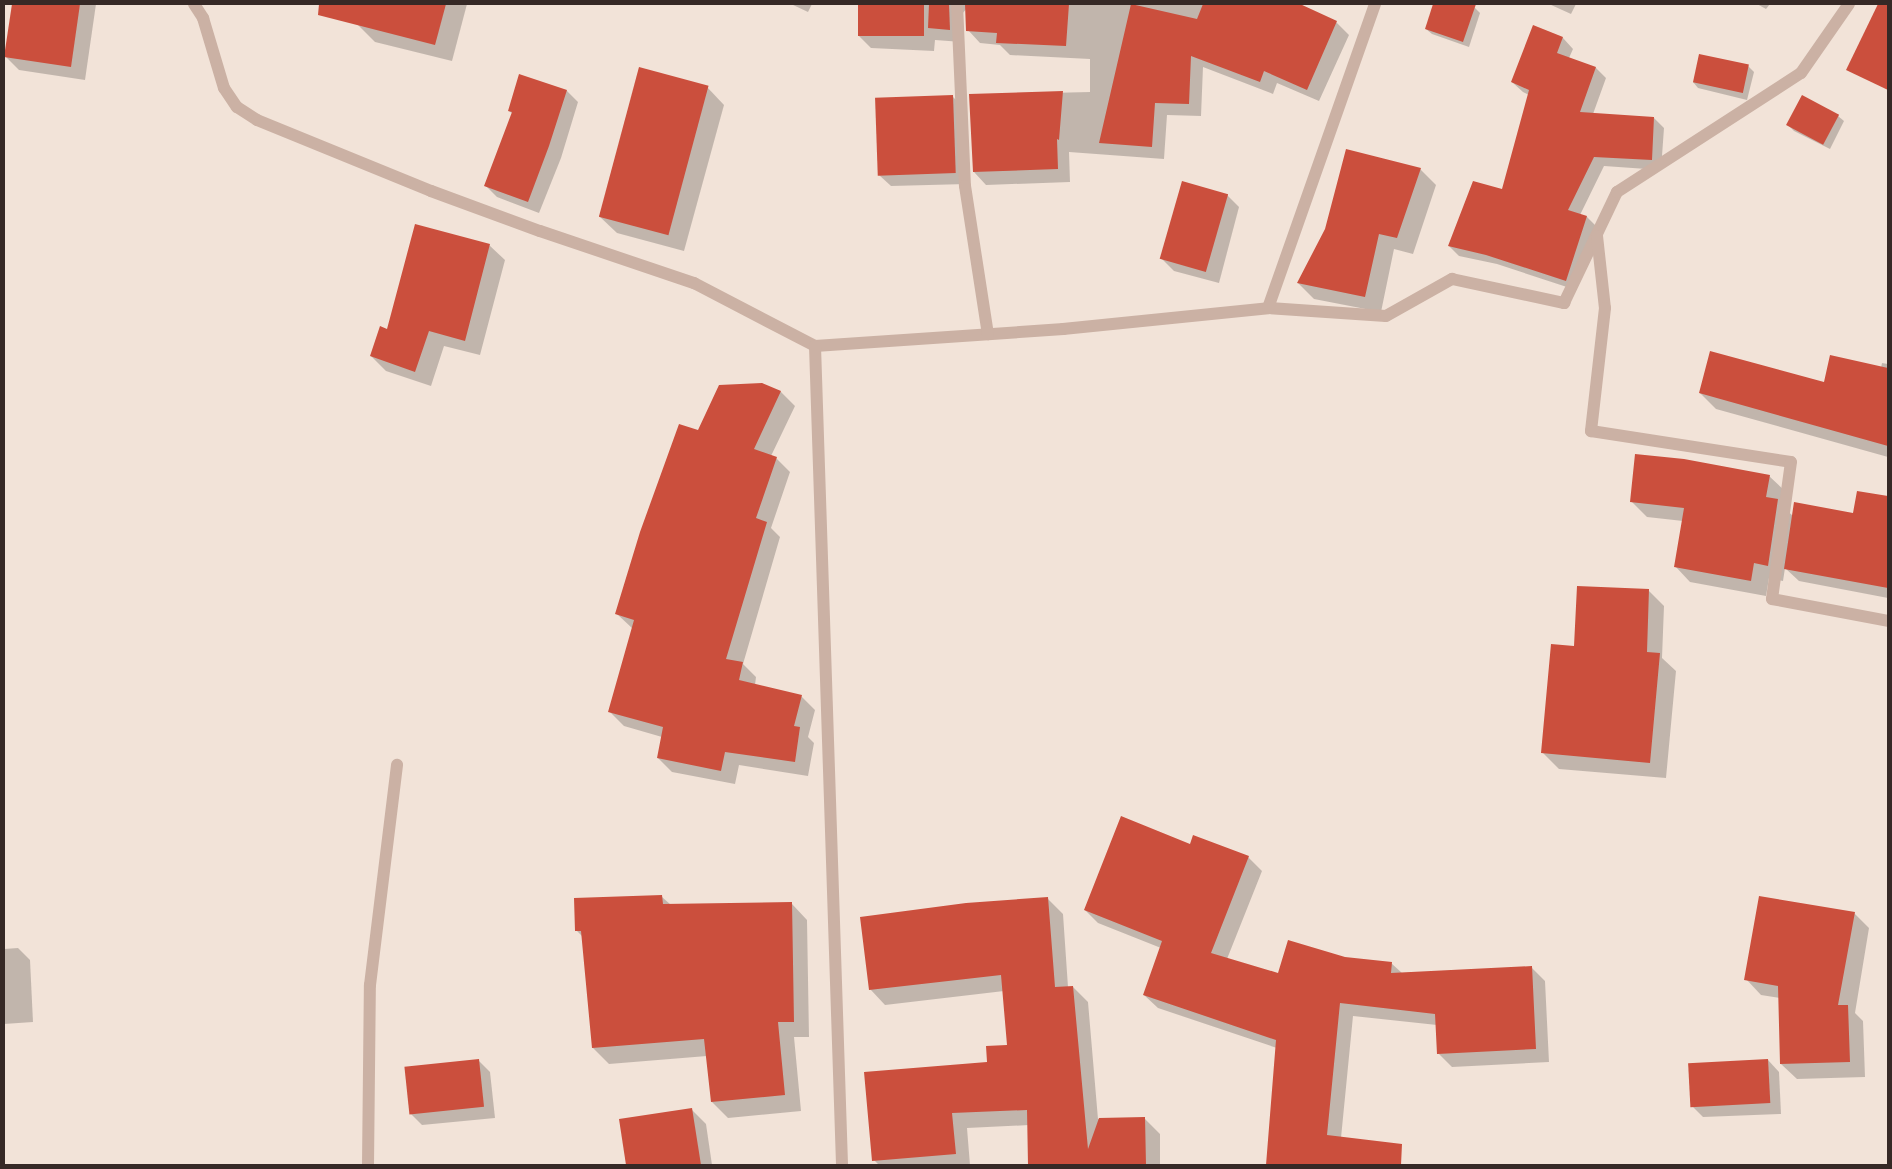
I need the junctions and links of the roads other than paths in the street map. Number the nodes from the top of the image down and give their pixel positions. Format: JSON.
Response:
{"nodes":[{"id":1,"x":194,"y":4,"type":"edge"},
{"id":2,"x":957,"y":4,"type":"edge"},
{"id":3,"x":1375,"y":4,"type":"edge"},
{"id":4,"x":1849,"y":4,"type":"edge"},
{"id":5,"x":1597,"y":235,"type":"junction"},
{"id":6,"x":1268,"y":308,"type":"junction"},
{"id":7,"x":988,"y":334,"type":"junction"},
{"id":8,"x":815,"y":346,"type":"junction"},
{"id":9,"x":1888,"y":621,"type":"edge"},
{"id":10,"x":396,"y":766,"type":"dead end"},
{"id":11,"x":368,"y":1165,"type":"edge"},
{"id":12,"x":842,"y":1165,"type":"edge"}],
"edges":[{"from":1,"to":8,"type":"street"},
{"from":2,"to":7,"type":"street"},
{"from":3,"to":6,"type":"street"},
{"from":4,"to":5,"type":"street"},
{"from":5,"to":6,"type":"street"},
{"from":5,"to":9,"type":"street"},
{"from":6,"to":7,"type":"street"},
{"from":7,"to":8,"type":"street"},
{"from":8,"to":12,"type":"street"},
{"from":10,"to":11,"type":"street"}]}
